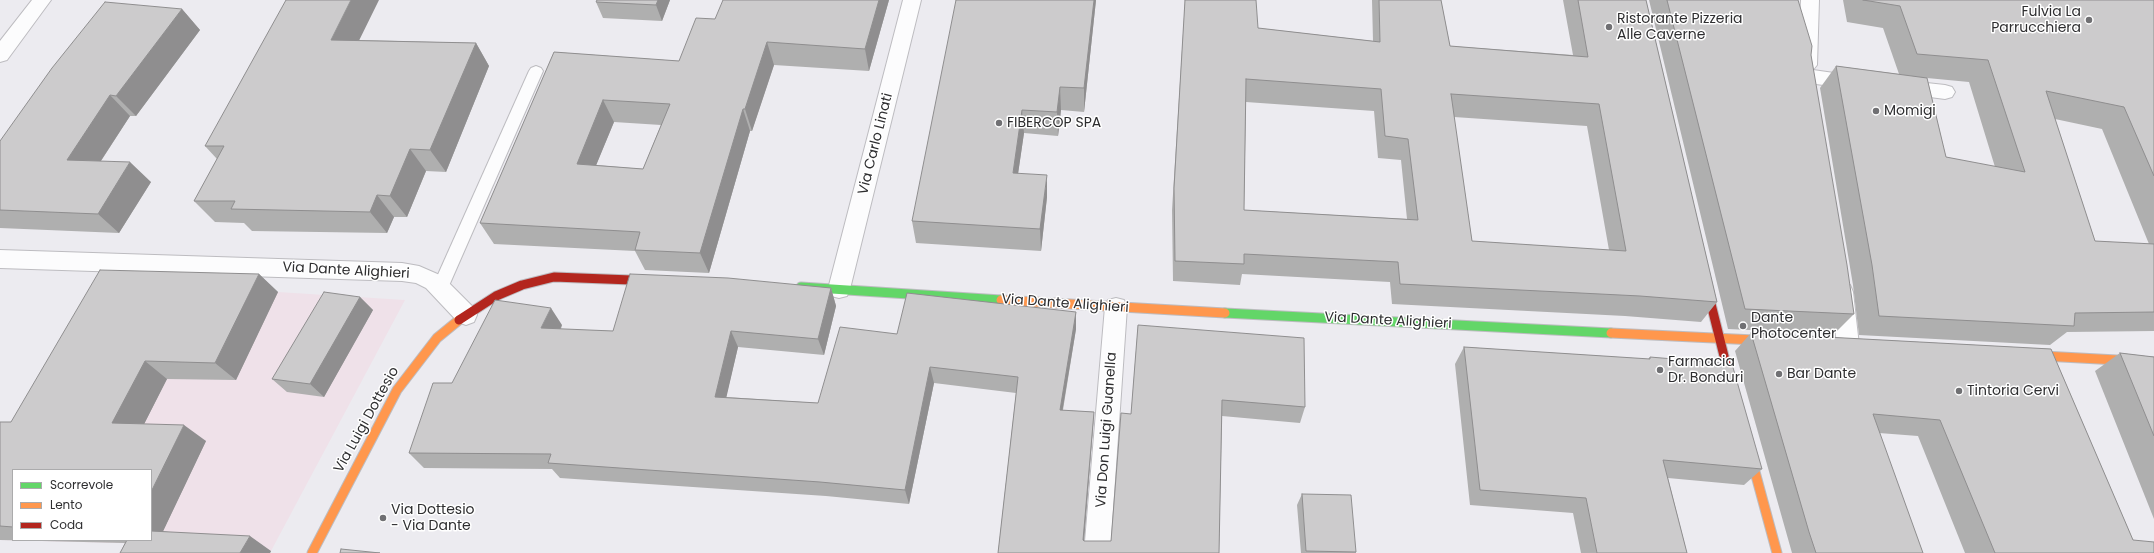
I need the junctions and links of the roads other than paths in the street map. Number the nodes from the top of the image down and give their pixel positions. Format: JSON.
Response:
{"nodes":[{"id":1,"x":42,"y":0,"type":"edge"},
{"id":2,"x":912,"y":0,"type":"edge"},
{"id":3,"x":1810,"y":0,"type":"edge"},
{"id":4,"x":0,"y":55,"type":"edge"},
{"id":5,"x":536,"y":71,"type":"dead end"},
{"id":6,"x":1807,"y":77,"type":"junction"},
{"id":7,"x":1945,"y":92,"type":"dead end"},
{"id":8,"x":1811,"y":100,"type":"edge"},
{"id":9,"x":0,"y":259,"type":"edge"},
{"id":10,"x":1702,"y":269,"type":"edge"},
{"id":11,"x":1840,"y":278,"type":"edge"},
{"id":12,"x":668,"y":281,"type":"edge"},
{"id":13,"x":793,"y":287,"type":"edge"},
{"id":14,"x":440,"y":288,"type":"junction"},
{"id":15,"x":839,"y":289,"type":"junction"},
{"id":16,"x":1116,"y":308,"type":"junction"},
{"id":17,"x":466,"y":315,"type":"junction"},
{"id":18,"x":1718,"y":338,"type":"junction"},
{"id":19,"x":1787,"y":342,"type":"edge"},
{"id":20,"x":1848,"y":345,"type":"edge"},
{"id":21,"x":2013,"y":354,"type":"edge"},
{"id":22,"x":2154,"y":362,"type":"edge"},
{"id":23,"x":1735,"y":399,"type":"edge"},
{"id":24,"x":1746,"y":438,"type":"edge"},
{"id":25,"x":312,"y":553,"type":"edge"},
{"id":26,"x":1097,"y":553,"type":"edge"},
{"id":27,"x":1777,"y":553,"type":"edge"}],
"edges":[{"from":1,"to":4,"type":"street"},
{"from":2,"to":15,"type":"street","name":"Via Carlo Linati"},
{"from":3,"to":6,"type":"street"},
{"from":5,"to":14,"type":"lane"},
{"from":6,"to":7,"type":"street"},
{"from":6,"to":8,"type":"street"},
{"from":9,"to":14,"type":"street","name":"Via Dante Alighieri"},
{"from":10,"to":18,"type":"main road"},
{"from":11,"to":20,"type":"street"},
{"from":12,"to":17,"type":"main road"},
{"from":13,"to":15,"type":"main road","name":"Via Dante Alighieri"},
{"from":14,"to":17,"type":"street","name":"Via Dante Alighieri"},
{"from":15,"to":16,"type":"main road","name":"Via Dante Alighieri"},
{"from":16,"to":18,"type":"main road","name":"Via Dante Alighieri"},
{"from":16,"to":26,"type":"street","name":"Via Don Luigi Guanella"},
{"from":17,"to":25,"type":"main road","name":"Via Luigi Dottesio"},
{"from":18,"to":19,"type":"main road","name":"Via Dante Alighieri"},
{"from":18,"to":23,"type":"main road"},
{"from":21,"to":22,"type":"main road"},
{"from":24,"to":27,"type":"main road"}]}
